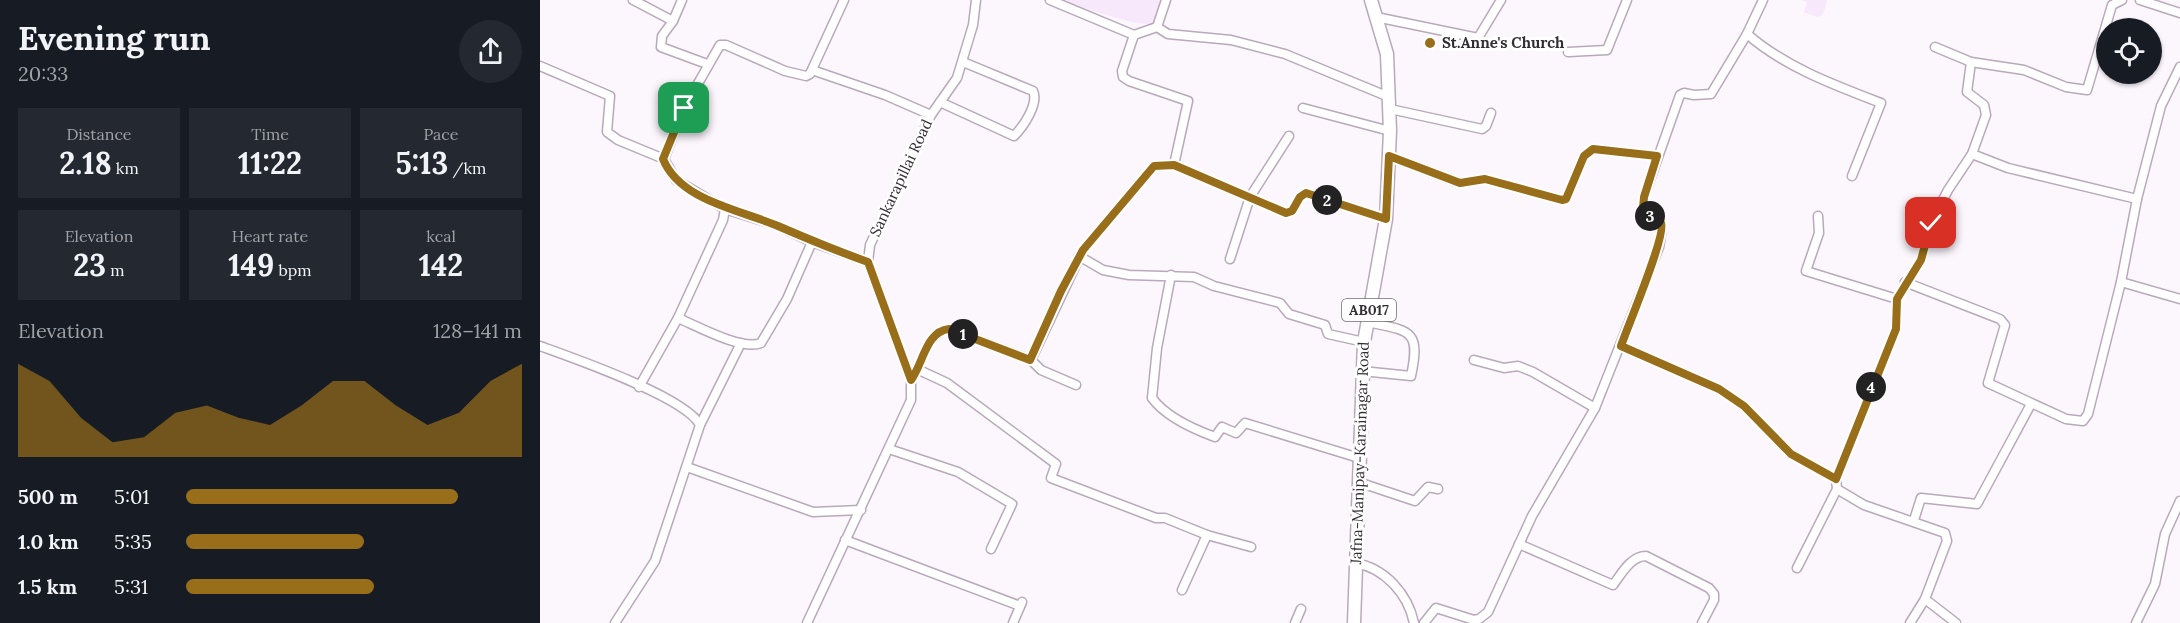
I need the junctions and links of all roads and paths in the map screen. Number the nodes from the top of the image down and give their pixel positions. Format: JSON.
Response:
{"nodes":[{"id":1,"x":633,"y":0,"type":"edge"},
{"id":2,"x":682,"y":0,"type":"edge"},
{"id":3,"x":843,"y":0,"type":"edge"},
{"id":4,"x":976,"y":0,"type":"edge"},
{"id":5,"x":1050,"y":0,"type":"edge"},
{"id":6,"x":1166,"y":0,"type":"edge"},
{"id":7,"x":1371,"y":0,"type":"edge"},
{"id":8,"x":1501,"y":0,"type":"edge"},
{"id":9,"x":1627,"y":0,"type":"edge"},
{"id":10,"x":1762,"y":0,"type":"edge"},
{"id":11,"x":2122,"y":0,"type":"edge"},
{"id":12,"x":2140,"y":0,"type":"edge"},
{"id":13,"x":2180,"y":13,"type":"edge"},
{"id":14,"x":1376,"y":17,"type":"junction"},
{"id":15,"x":673,"y":21,"type":"junction"},
{"id":16,"x":1157,"y":27,"type":"junction"},
{"id":17,"x":1747,"y":34,"type":"junction"},
{"id":18,"x":1134,"y":35,"type":"junction"},
{"id":19,"x":1935,"y":47,"type":"dead end"},
{"id":20,"x":1568,"y":52,"type":"dead end"},
{"id":21,"x":963,"y":62,"type":"junction"},
{"id":22,"x":1971,"y":62,"type":"junction"},
{"id":23,"x":707,"y":64,"type":"junction"},
{"id":24,"x":540,"y":66,"type":"edge"},
{"id":25,"x":2180,"y":67,"type":"edge"},
{"id":26,"x":812,"y":70,"type":"junction"},
{"id":27,"x":940,"y":102,"type":"junction"},
{"id":28,"x":1389,"y":103,"type":"junction"},
{"id":29,"x":1303,"y":108,"type":"dead end"},
{"id":30,"x":1491,"y":113,"type":"dead end"},
{"id":31,"x":931,"y":115,"type":"junction"},
{"id":32,"x":1390,"y":131,"type":"junction"},
{"id":33,"x":1289,"y":136,"type":"dead end"},
{"id":34,"x":1972,"y":154,"type":"junction"},
{"id":35,"x":1389,"y":156,"type":"junction"},
{"id":36,"x":1657,"y":156,"type":"junction"},
{"id":37,"x":663,"y":159,"type":"junction"},
{"id":38,"x":1174,"y":165,"type":"junction"},
{"id":39,"x":1852,"y":176,"type":"dead end"},
{"id":40,"x":1250,"y":197,"type":"junction"},
{"id":41,"x":2137,"y":199,"type":"junction"},
{"id":42,"x":725,"y":209,"type":"junction"},
{"id":43,"x":1818,"y":216,"type":"dead end"},
{"id":44,"x":1386,"y":219,"type":"junction"},
{"id":45,"x":812,"y":242,"type":"junction"},
{"id":46,"x":1079,"y":256,"type":"junction"},
{"id":47,"x":1230,"y":259,"type":"dead end"},
{"id":48,"x":868,"y":262,"type":"junction"},
{"id":49,"x":1171,"y":275,"type":"junction"},
{"id":50,"x":1905,"y":282,"type":"junction"},
{"id":51,"x":2121,"y":282,"type":"junction"},
{"id":52,"x":1897,"y":299,"type":"junction"},
{"id":53,"x":2180,"y":299,"type":"edge"},
{"id":54,"x":678,"y":318,"type":"junction"},
{"id":55,"x":1367,"y":322,"type":"junction"},
{"id":56,"x":1364,"y":342,"type":"junction"},
{"id":57,"x":741,"y":343,"type":"junction"},
{"id":58,"x":540,"y":346,"type":"edge"},
{"id":59,"x":1621,"y":346,"type":"junction"},
{"id":60,"x":1030,"y":360,"type":"junction"},
{"id":61,"x":1474,"y":360,"type":"dead end"},
{"id":62,"x":919,"y":370,"type":"junction"},
{"id":63,"x":1362,"y":370,"type":"junction"},
{"id":64,"x":911,"y":380,"type":"junction"},
{"id":65,"x":1076,"y":385,"type":"dead end"},
{"id":66,"x":639,"y":387,"type":"junction"},
{"id":67,"x":2031,"y":404,"type":"junction"},
{"id":68,"x":1595,"y":408,"type":"junction"},
{"id":69,"x":700,"y":425,"type":"junction"},
{"id":70,"x":889,"y":449,"type":"junction"},
{"id":71,"x":1359,"y":458,"type":"junction"},
{"id":72,"x":687,"y":467,"type":"junction"},
{"id":73,"x":1836,"y":479,"type":"junction"},
{"id":74,"x":1358,"y":482,"type":"junction"},
{"id":75,"x":1438,"y":489,"type":"dead end"},
{"id":76,"x":1838,"y":489,"type":"junction"},
{"id":77,"x":2180,"y":501,"type":"edge"},
{"id":78,"x":861,"y":510,"type":"junction"},
{"id":79,"x":1914,"y":520,"type":"junction"},
{"id":80,"x":1207,"y":535,"type":"junction"},
{"id":81,"x":845,"y":540,"type":"junction"},
{"id":82,"x":1519,"y":544,"type":"junction"},
{"id":83,"x":1251,"y":547,"type":"dead end"},
{"id":84,"x":990,"y":549,"type":"dead end"},
{"id":85,"x":1355,"y":563,"type":"junction"},
{"id":86,"x":1797,"y":568,"type":"dead end"},
{"id":87,"x":1182,"y":590,"type":"dead end"},
{"id":88,"x":1925,"y":599,"type":"junction"},
{"id":89,"x":1301,"y":609,"type":"dead end"},
{"id":90,"x":1479,"y":619,"type":"junction"},
{"id":91,"x":615,"y":623,"type":"edge"},
{"id":92,"x":807,"y":623,"type":"edge"},
{"id":93,"x":1013,"y":623,"type":"edge"},
{"id":94,"x":1295,"y":623,"type":"edge"},
{"id":95,"x":1354,"y":623,"type":"edge"},
{"id":96,"x":1414,"y":623,"type":"edge"},
{"id":97,"x":1424,"y":623,"type":"edge"},
{"id":98,"x":1489,"y":623,"type":"edge"},
{"id":99,"x":1702,"y":623,"type":"edge"},
{"id":100,"x":1910,"y":623,"type":"edge"},
{"id":101,"x":1956,"y":623,"type":"edge"},
{"id":102,"x":2136,"y":623,"type":"edge"}],
"edges":[{"from":1,"to":15,"type":"street"},
{"from":2,"to":15,"type":"street"},
{"from":3,"to":26,"type":"street"},
{"from":4,"to":21,"type":"street","name":"Sankarapillai Road"},
{"from":5,"to":18,"type":"street"},
{"from":6,"to":16,"type":"street"},
{"from":7,"to":14,"type":"main road","name":"Jafna-Manipay-Karainagar Road","number":"AB017"},
{"from":8,"to":14,"type":"street"},
{"from":9,"to":20,"type":"street"},
{"from":10,"to":17,"type":"street"},
{"from":11,"to":22,"type":"street"},
{"from":12,"to":13,"type":"street"},
{"from":14,"to":28,"type":"main road","name":"Jafna-Manipay-Karainagar Road","number":"AB017"},
{"from":15,"to":23,"type":"street"},
{"from":16,"to":18,"type":"street"},
{"from":16,"to":28,"type":"street"},
{"from":17,"to":36,"type":"street"},
{"from":17,"to":39,"type":"street"},
{"from":18,"to":38,"type":"street"},
{"from":19,"to":22,"type":"street"},
{"from":21,"to":27,"type":"street","name":"Sankarapillai Road"},
{"from":21,"to":27,"type":"street"},
{"from":22,"to":34,"type":"street"},
{"from":23,"to":26,"type":"street"},
{"from":23,"to":37,"type":"street"},
{"from":24,"to":37,"type":"street"},
{"from":25,"to":41,"type":"street"},
{"from":26,"to":31,"type":"street"},
{"from":27,"to":31,"type":"street","name":"Sankarapillai Road"},
{"from":28,"to":30,"type":"street"},
{"from":28,"to":32,"type":"main road","name":"Jafna-Manipay-Karainagar Road","number":"AB017"},
{"from":29,"to":32,"type":"street"},
{"from":31,"to":48,"type":"street","name":"Sankarapillai Road"},
{"from":32,"to":35,"type":"main road","name":"Jafna-Manipay-Karainagar Road","number":"AB017"},
{"from":33,"to":40,"type":"street"},
{"from":34,"to":41,"type":"street"},
{"from":34,"to":50,"type":"street"},
{"from":35,"to":36,"type":"street"},
{"from":35,"to":44,"type":"main road","name":"Jafna-Manipay-Karainagar Road","number":"AB017"},
{"from":36,"to":59,"type":"street"},
{"from":37,"to":42,"type":"street"},
{"from":38,"to":40,"type":"street"},
{"from":38,"to":46,"type":"street"},
{"from":40,"to":44,"type":"street"},
{"from":40,"to":47,"type":"street"},
{"from":41,"to":51,"type":"street"},
{"from":42,"to":45,"type":"street"},
{"from":42,"to":54,"type":"street"},
{"from":43,"to":52,"type":"street"},
{"from":44,"to":55,"type":"main road","name":"Jafna-Manipay-Karainagar Road","number":"AB017"},
{"from":45,"to":48,"type":"street"},
{"from":45,"to":57,"type":"street"},
{"from":46,"to":49,"type":"street"},
{"from":46,"to":60,"type":"street"},
{"from":48,"to":64,"type":"street"},
{"from":49,"to":56,"type":"street"},
{"from":49,"to":71,"type":"street"},
{"from":50,"to":52,"type":"street"},
{"from":50,"to":67,"type":"street"},
{"from":51,"to":53,"type":"street"},
{"from":51,"to":67,"type":"street"},
{"from":52,"to":73,"type":"street"},
{"from":54,"to":57,"type":"street"},
{"from":54,"to":66,"type":"street"},
{"from":55,"to":56,"type":"main road","name":"Jafna-Manipay-Karainagar Road","number":"AB017"},
{"from":55,"to":63,"type":"street"},
{"from":56,"to":63,"type":"main road","name":"Jafna-Manipay-Karainagar Road","number":"AB017"},
{"from":57,"to":69,"type":"street"},
{"from":58,"to":66,"type":"street"},
{"from":59,"to":68,"type":"street"},
{"from":59,"to":73,"type":"street"},
{"from":60,"to":62,"type":"street"},
{"from":60,"to":65,"type":"street"},
{"from":61,"to":68,"type":"street"},
{"from":62,"to":64,"type":"street"},
{"from":62,"to":80,"type":"street"},
{"from":63,"to":71,"type":"main road","name":"Jafna-Manipay-Karainagar Road","number":"AB017"},
{"from":64,"to":70,"type":"street"},
{"from":66,"to":69,"type":"street"},
{"from":67,"to":79,"type":"street"},
{"from":68,"to":82,"type":"street"},
{"from":69,"to":72,"type":"street"},
{"from":70,"to":78,"type":"street"},
{"from":70,"to":84,"type":"street"},
{"from":71,"to":74,"type":"main road","name":"Jafna-Manipay-Karainagar Road","number":"AB017"},
{"from":72,"to":78,"type":"street"},
{"from":72,"to":91,"type":"street"},
{"from":73,"to":76,"type":"street"},
{"from":74,"to":75,"type":"street"},
{"from":74,"to":85,"type":"main road","name":"Jafna-Manipay-Karainagar Road","number":"AB017"},
{"from":76,"to":79,"type":"street"},
{"from":76,"to":86,"type":"street"},
{"from":77,"to":102,"type":"street"},
{"from":78,"to":81,"type":"street"},
{"from":79,"to":88,"type":"street"},
{"from":80,"to":83,"type":"street"},
{"from":80,"to":87,"type":"street"},
{"from":81,"to":92,"type":"street"},
{"from":81,"to":93,"type":"street"},
{"from":82,"to":90,"type":"street"},
{"from":82,"to":99,"type":"street"},
{"from":85,"to":95,"type":"main road","name":"Jafna-Manipay-Karainagar Road","number":"AB017"},
{"from":85,"to":96,"type":"street"},
{"from":88,"to":100,"type":"street"},
{"from":88,"to":101,"type":"street"},
{"from":89,"to":94,"type":"street"},
{"from":90,"to":97,"type":"street"},
{"from":90,"to":98,"type":"street"}]}
